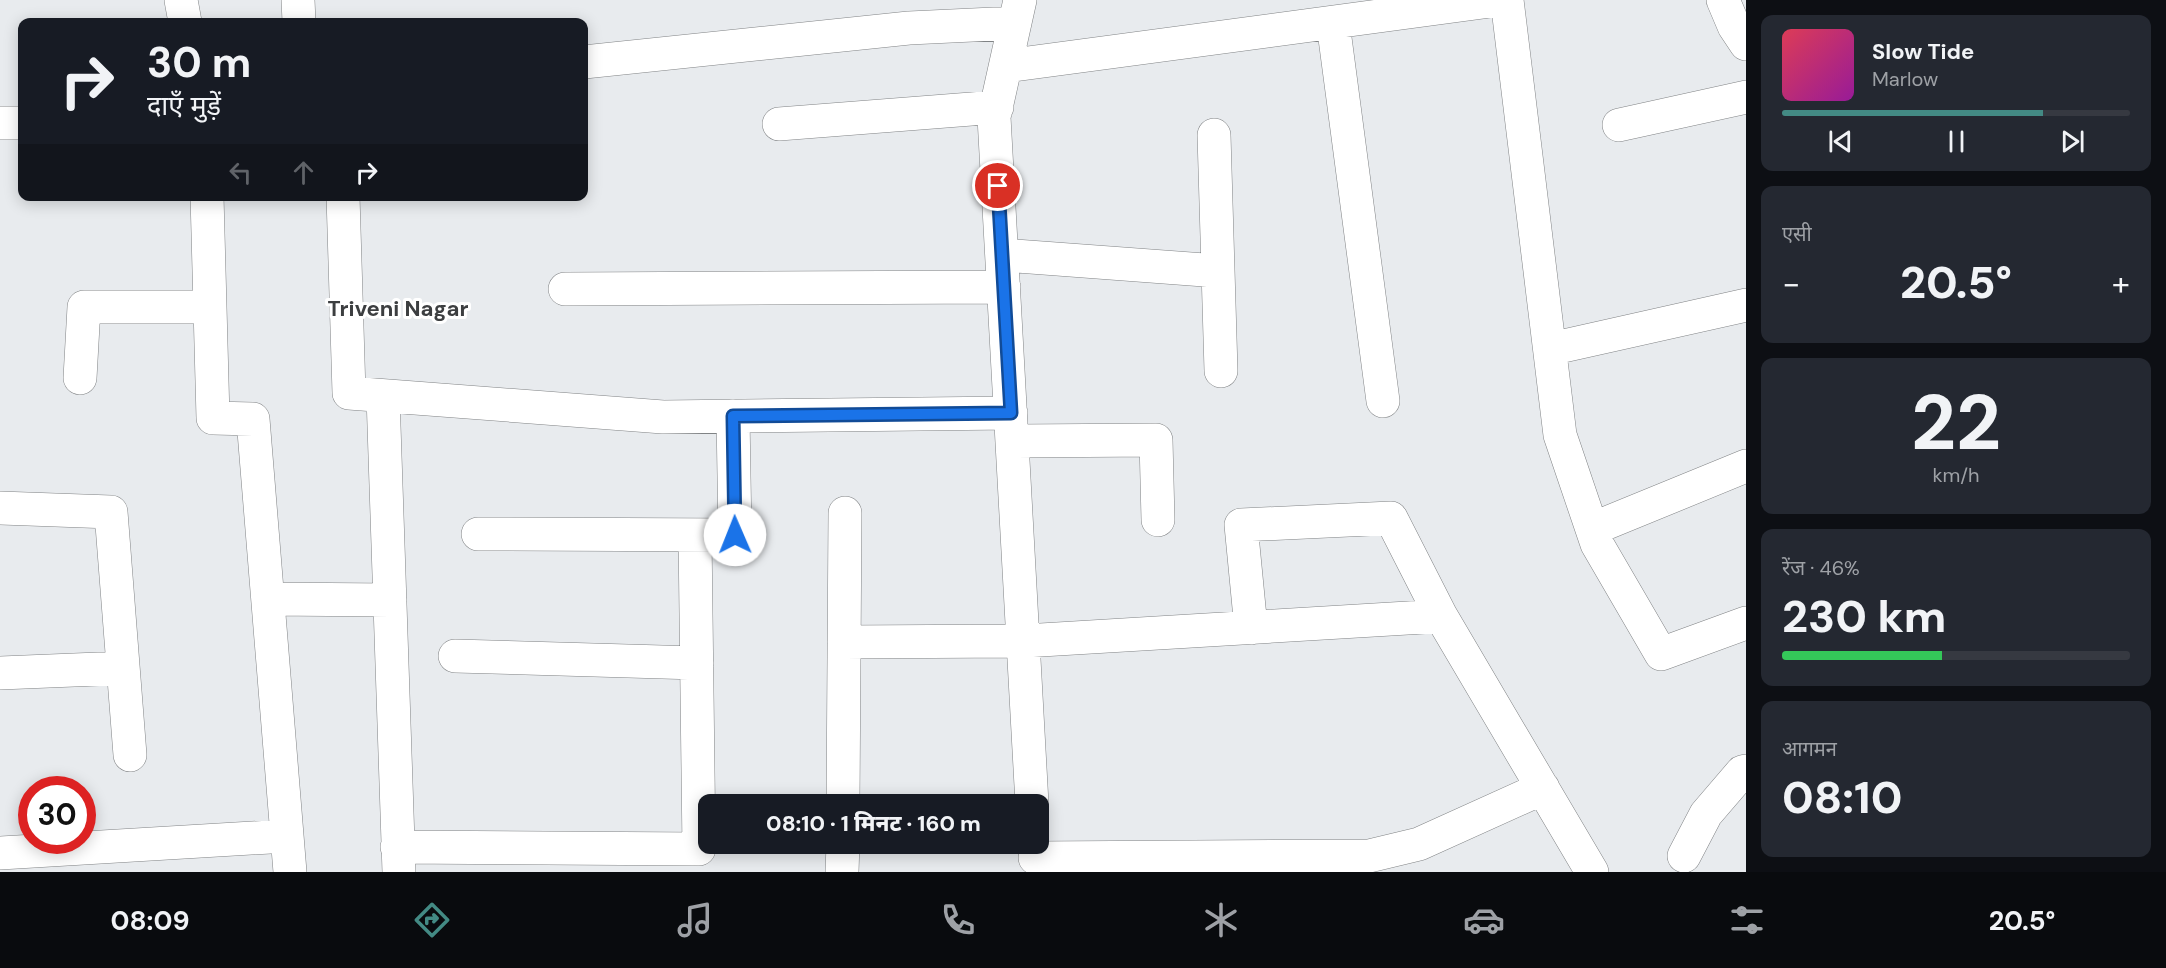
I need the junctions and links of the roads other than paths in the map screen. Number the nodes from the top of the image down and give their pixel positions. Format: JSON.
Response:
{"nodes":[{"id":1,"x":181,"y":0,"type":"edge"},
{"id":2,"x":298,"y":0,"type":"edge"},
{"id":3,"x":1498,"y":0,"type":"edge"},
{"id":4,"x":1507,"y":0,"type":"edge"},
{"id":5,"x":1723,"y":0,"type":"edge"},
{"id":6,"x":1018,"y":12,"type":"edge"},
{"id":7,"x":184,"y":18,"type":"edge"},
{"id":8,"x":299,"y":18,"type":"edge"},
{"id":9,"x":1333,"y":22,"type":"junction"},
{"id":10,"x":1746,"y":44,"type":"edge"},
{"id":11,"x":588,"y":63,"type":"edge"},
{"id":12,"x":1006,"y":66,"type":"junction"},
{"id":13,"x":1746,"y":97,"type":"edge"},
{"id":14,"x":997,"y":107,"type":"junction"},
{"id":15,"x":0,"y":123,"type":"edge"},
{"id":16,"x":18,"y":123,"type":"edge"},
{"id":17,"x":778,"y":124,"type":"dead end"},
{"id":18,"x":1619,"y":124,"type":"dead end"},
{"id":19,"x":1214,"y":135,"type":"dead end"},
{"id":20,"x":207,"y":201,"type":"edge"},
{"id":21,"x":343,"y":201,"type":"edge"},
{"id":22,"x":1003,"y":271,"type":"junction"},
{"id":23,"x":1218,"y":271,"type":"junction"},
{"id":24,"x":565,"y":289,"type":"dead end"},
{"id":25,"x":1746,"y":305,"type":"edge"},
{"id":26,"x":210,"y":307,"type":"junction"},
{"id":27,"x":1550,"y":349,"type":"junction"},
{"id":28,"x":1221,"y":371,"type":"dead end"},
{"id":29,"x":80,"y":378,"type":"dead end"},
{"id":30,"x":383,"y":396,"type":"junction"},
{"id":31,"x":1383,"y":401,"type":"dead end"},
{"id":32,"x":733,"y":416,"type":"junction"},
{"id":33,"x":1012,"y":427,"type":"junction"},
{"id":34,"x":1746,"y":466,"type":"edge"},
{"id":35,"x":0,"y":508,"type":"edge"},
{"id":36,"x":845,"y":513,"type":"dead end"},
{"id":37,"x":1158,"y":520,"type":"dead end"},
{"id":38,"x":1592,"y":529,"type":"junction"},
{"id":39,"x":478,"y":534,"type":"dead end"},
{"id":40,"x":695,"y":535,"type":"junction"},
{"id":41,"x":268,"y":599,"type":"junction"},
{"id":42,"x":390,"y":600,"type":"junction"},
{"id":43,"x":1441,"y":616,"type":"junction"},
{"id":44,"x":1746,"y":623,"type":"edge"},
{"id":45,"x":1251,"y":627,"type":"junction"},
{"id":46,"x":1023,"y":641,"type":"junction"},
{"id":47,"x":844,"y":642,"type":"junction"},
{"id":48,"x":454,"y":656,"type":"dead end"},
{"id":49,"x":697,"y":663,"type":"junction"},
{"id":50,"x":123,"y":668,"type":"junction"},
{"id":51,"x":0,"y":673,"type":"edge"},
{"id":52,"x":130,"y":755,"type":"dead end"},
{"id":53,"x":1746,"y":771,"type":"edge"},
{"id":54,"x":1542,"y":788,"type":"junction"},
{"id":55,"x":843,"y":794,"type":"edge"},
{"id":56,"x":1031,"y":794,"type":"edge"},
{"id":57,"x":287,"y":836,"type":"junction"},
{"id":58,"x":0,"y":853,"type":"edge"},
{"id":59,"x":843,"y":854,"type":"edge"},
{"id":60,"x":1684,"y":856,"type":"dead end"},
{"id":61,"x":1035,"y":858,"type":"edge"},
{"id":62,"x":398,"y":860,"type":"edge"},
{"id":63,"x":290,"y":872,"type":"edge"},
{"id":64,"x":842,"y":872,"type":"edge"},
{"id":65,"x":1592,"y":872,"type":"edge"}],
"edges":[{"from":1,"to":7,"type":"street"},
{"from":2,"to":8,"type":"street"},
{"from":3,"to":9,"type":"street"},
{"from":4,"to":27,"type":"street"},
{"from":5,"to":10,"type":"street"},
{"from":6,"to":11,"type":"street"},
{"from":6,"to":12,"type":"street"},
{"from":9,"to":12,"type":"street"},
{"from":9,"to":31,"type":"street"},
{"from":12,"to":14,"type":"street"},
{"from":13,"to":18,"type":"street"},
{"from":14,"to":17,"type":"street"},
{"from":14,"to":22,"type":"street"},
{"from":15,"to":16,"type":"street"},
{"from":19,"to":23,"type":"street"},
{"from":20,"to":26,"type":"street"},
{"from":21,"to":30,"type":"street"},
{"from":22,"to":23,"type":"street"},
{"from":22,"to":24,"type":"street"},
{"from":22,"to":33,"type":"street"},
{"from":23,"to":28,"type":"street"},
{"from":25,"to":27,"type":"street"},
{"from":26,"to":29,"type":"street"},
{"from":26,"to":41,"type":"street"},
{"from":27,"to":38,"type":"street"},
{"from":30,"to":32,"type":"street"},
{"from":30,"to":42,"type":"street"},
{"from":32,"to":33,"type":"street"},
{"from":32,"to":40,"type":"street"},
{"from":33,"to":37,"type":"street"},
{"from":33,"to":46,"type":"street"},
{"from":34,"to":38,"type":"street"},
{"from":35,"to":50,"type":"street"},
{"from":36,"to":47,"type":"street"},
{"from":38,"to":44,"type":"street"},
{"from":39,"to":40,"type":"street"},
{"from":40,"to":49,"type":"street"},
{"from":41,"to":42,"type":"street"},
{"from":41,"to":57,"type":"street"},
{"from":42,"to":62,"type":"street"},
{"from":43,"to":45,"type":"street"},
{"from":43,"to":45,"type":"street"},
{"from":43,"to":54,"type":"street"},
{"from":45,"to":46,"type":"street"},
{"from":46,"to":47,"type":"street"},
{"from":46,"to":56,"type":"street"},
{"from":47,"to":55,"type":"street"},
{"from":48,"to":49,"type":"street"},
{"from":49,"to":62,"type":"street"},
{"from":50,"to":51,"type":"street"},
{"from":50,"to":52,"type":"street"},
{"from":53,"to":60,"type":"street"},
{"from":54,"to":61,"type":"street"},
{"from":54,"to":65,"type":"street"},
{"from":57,"to":58,"type":"street"},
{"from":57,"to":63,"type":"street"},
{"from":59,"to":64,"type":"street"}]}
